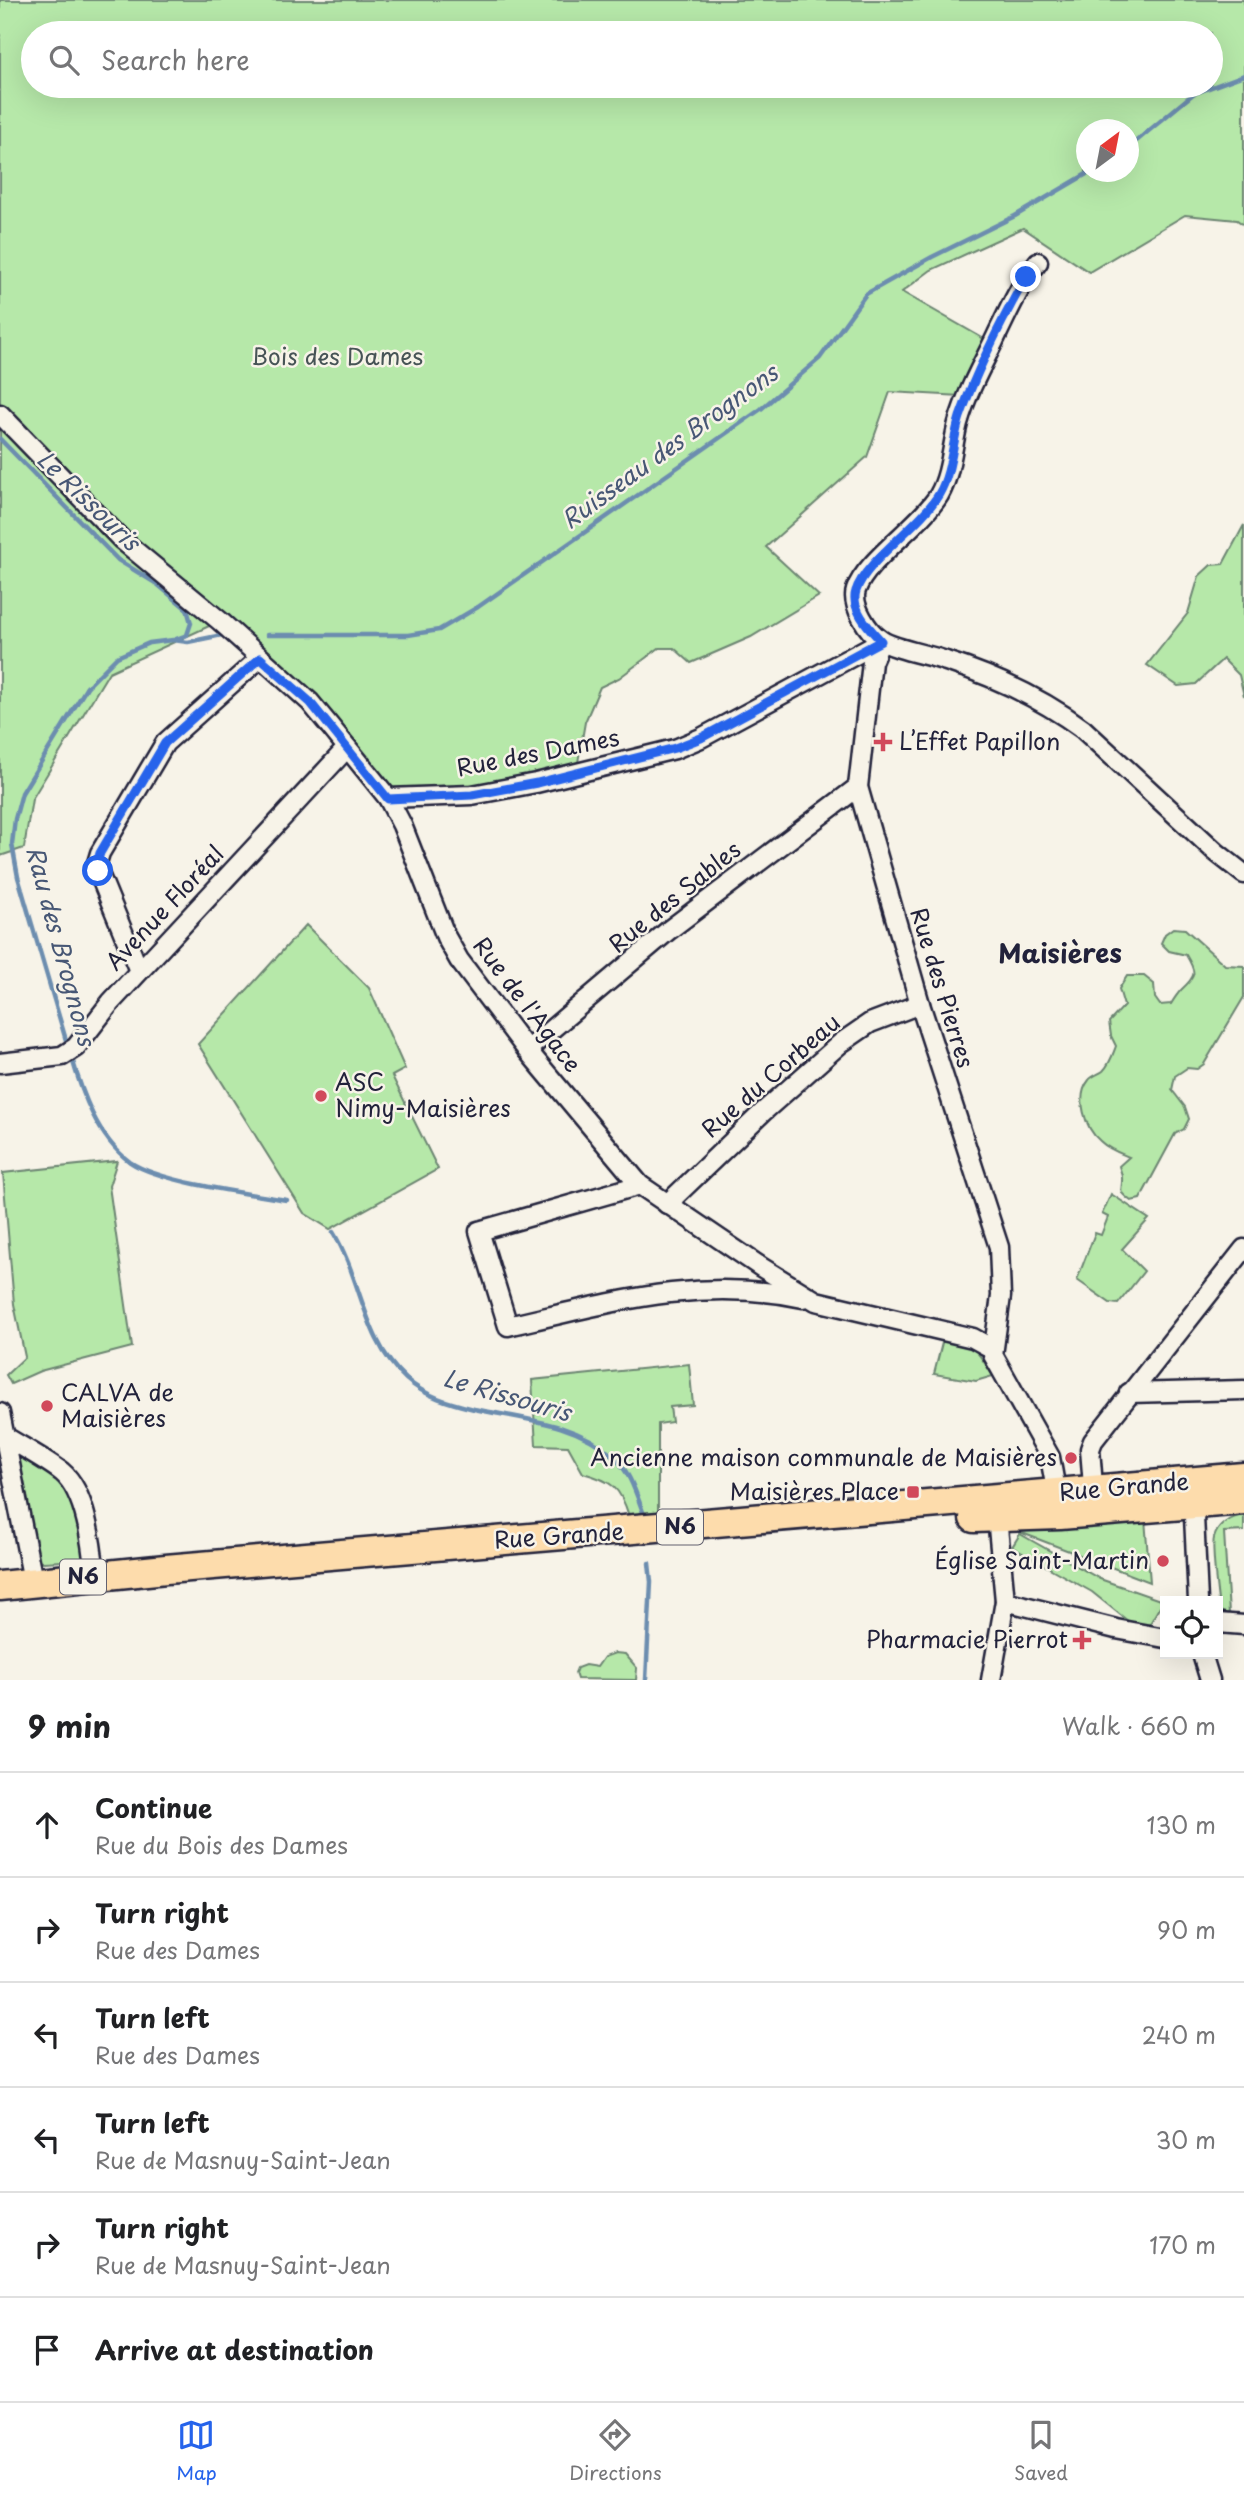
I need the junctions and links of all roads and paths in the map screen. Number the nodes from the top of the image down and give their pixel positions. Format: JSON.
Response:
{"nodes":[{"id":1,"x":1038,"y":262,"type":"dead end"},
{"id":2,"x":0,"y":414,"type":"edge"},
{"id":3,"x":881,"y":641,"type":"junction"},
{"id":4,"x":260,"y":658,"type":"junction"},
{"id":5,"x":347,"y":748,"type":"junction"},
{"id":6,"x":858,"y":787,"type":"junction"},
{"id":7,"x":388,"y":799,"type":"junction"},
{"id":8,"x":1244,"y":874,"type":"edge"},
{"id":9,"x":139,"y":971,"type":"junction"},
{"id":10,"x":920,"y":1004,"type":"junction"},
{"id":11,"x":527,"y":1050,"type":"junction"},
{"id":12,"x":0,"y":1063,"type":"edge"},
{"id":13,"x":640,"y":1185,"type":"junction"},
{"id":14,"x":667,"y":1204,"type":"junction"},
{"id":15,"x":1244,"y":1249,"type":"edge"},
{"id":16,"x":816,"y":1301,"type":"junction"},
{"id":17,"x":993,"y":1349,"type":"junction"},
{"id":18,"x":1244,"y":1390,"type":"edge"},
{"id":19,"x":1129,"y":1393,"type":"junction"},
{"id":20,"x":0,"y":1413,"type":"edge"},
{"id":21,"x":6,"y":1437,"type":"junction"},
{"id":22,"x":1244,"y":1477,"type":"edge"},
{"id":23,"x":1193,"y":1493,"type":"junction"},
{"id":24,"x":1244,"y":1500,"type":"edge"},
{"id":25,"x":1094,"y":1501,"type":"junction"},
{"id":26,"x":1058,"y":1504,"type":"junction"},
{"id":27,"x":998,"y":1517,"type":"junction"},
{"id":28,"x":95,"y":1576,"type":"junction"},
{"id":29,"x":33,"y":1581,"type":"junction"},
{"id":30,"x":0,"y":1586,"type":"edge"},
{"id":31,"x":1199,"y":1596,"type":"edge"},
{"id":32,"x":0,"y":1600,"type":"edge"},
{"id":33,"x":1005,"y":1601,"type":"junction"},
{"id":34,"x":1223,"y":1623,"type":"edge"},
{"id":35,"x":1244,"y":1625,"type":"edge"},
{"id":36,"x":1160,"y":1638,"type":"edge"},
{"id":37,"x":1204,"y":1659,"type":"edge"},
{"id":38,"x":991,"y":1680,"type":"edge"},
{"id":39,"x":1210,"y":1680,"type":"edge"}],
"edges":[{"from":1,"to":3,"type":"street"},
{"from":2,"to":4,"type":"street"},
{"from":3,"to":6,"type":"street","name":"Rue des Pierres"},
{"from":3,"to":7,"type":"street","name":"Rue des Dames"},
{"from":3,"to":8,"type":"street"},
{"from":4,"to":5,"type":"street"},
{"from":4,"to":9,"type":"street"},
{"from":5,"to":7,"type":"street"},
{"from":5,"to":9,"type":"street","name":"Avenue Floréal"},
{"from":6,"to":10,"type":"street","name":"Rue des Pierres"},
{"from":6,"to":11,"type":"street","name":"Rue des Sables"},
{"from":7,"to":11,"type":"street","name":"Rue de l'Agace"},
{"from":9,"to":12,"type":"street","name":"Avenue Floréal"},
{"from":10,"to":14,"type":"street","name":"Rue du Corbeau"},
{"from":10,"to":17,"type":"street","name":"Rue des Pierres"},
{"from":11,"to":13,"type":"street","name":"Rue de l'Agace"},
{"from":13,"to":14,"type":"street","name":"Rue de l'Agace"},
{"from":13,"to":16,"type":"street","name":"Rue de l'Agace"},
{"from":14,"to":16,"type":"street","name":"Rue de l'Agace"},
{"from":15,"to":19,"type":"street"},
{"from":16,"to":17,"type":"street","name":"Rue de l'Agace"},
{"from":17,"to":26,"type":"street"},
{"from":18,"to":19,"type":"street"},
{"from":19,"to":25,"type":"street"},
{"from":20,"to":21,"type":"street"},
{"from":21,"to":28,"type":"street"},
{"from":21,"to":29,"type":"street"},
{"from":22,"to":23,"type":"main road","name":"Rue Grande","number":"N6"},
{"from":23,"to":24,"type":"main road","name":"Rue Grande","number":"N6"},
{"from":23,"to":25,"type":"main road","name":"Rue Grande","number":"N6"},
{"from":23,"to":31,"type":"street"},
{"from":25,"to":26,"type":"main road","name":"Rue Grande","number":"N6"},
{"from":26,"to":27,"type":"main road","name":"Rue Grande","number":"N6"},
{"from":26,"to":28,"type":"main road","name":"Rue Grande","number":"N6"},
{"from":27,"to":32,"type":"main road","name":"Rue Grande","number":"N6"},
{"from":27,"to":33,"type":"street"},
{"from":28,"to":29,"type":"main road","name":"Rue Grande","number":"N6"},
{"from":29,"to":30,"type":"main road","name":"Rue Grande","number":"N6"},
{"from":33,"to":36,"type":"street"},
{"from":33,"to":38,"type":"street"},
{"from":34,"to":35,"type":"street"},
{"from":37,"to":39,"type":"street"}]}
